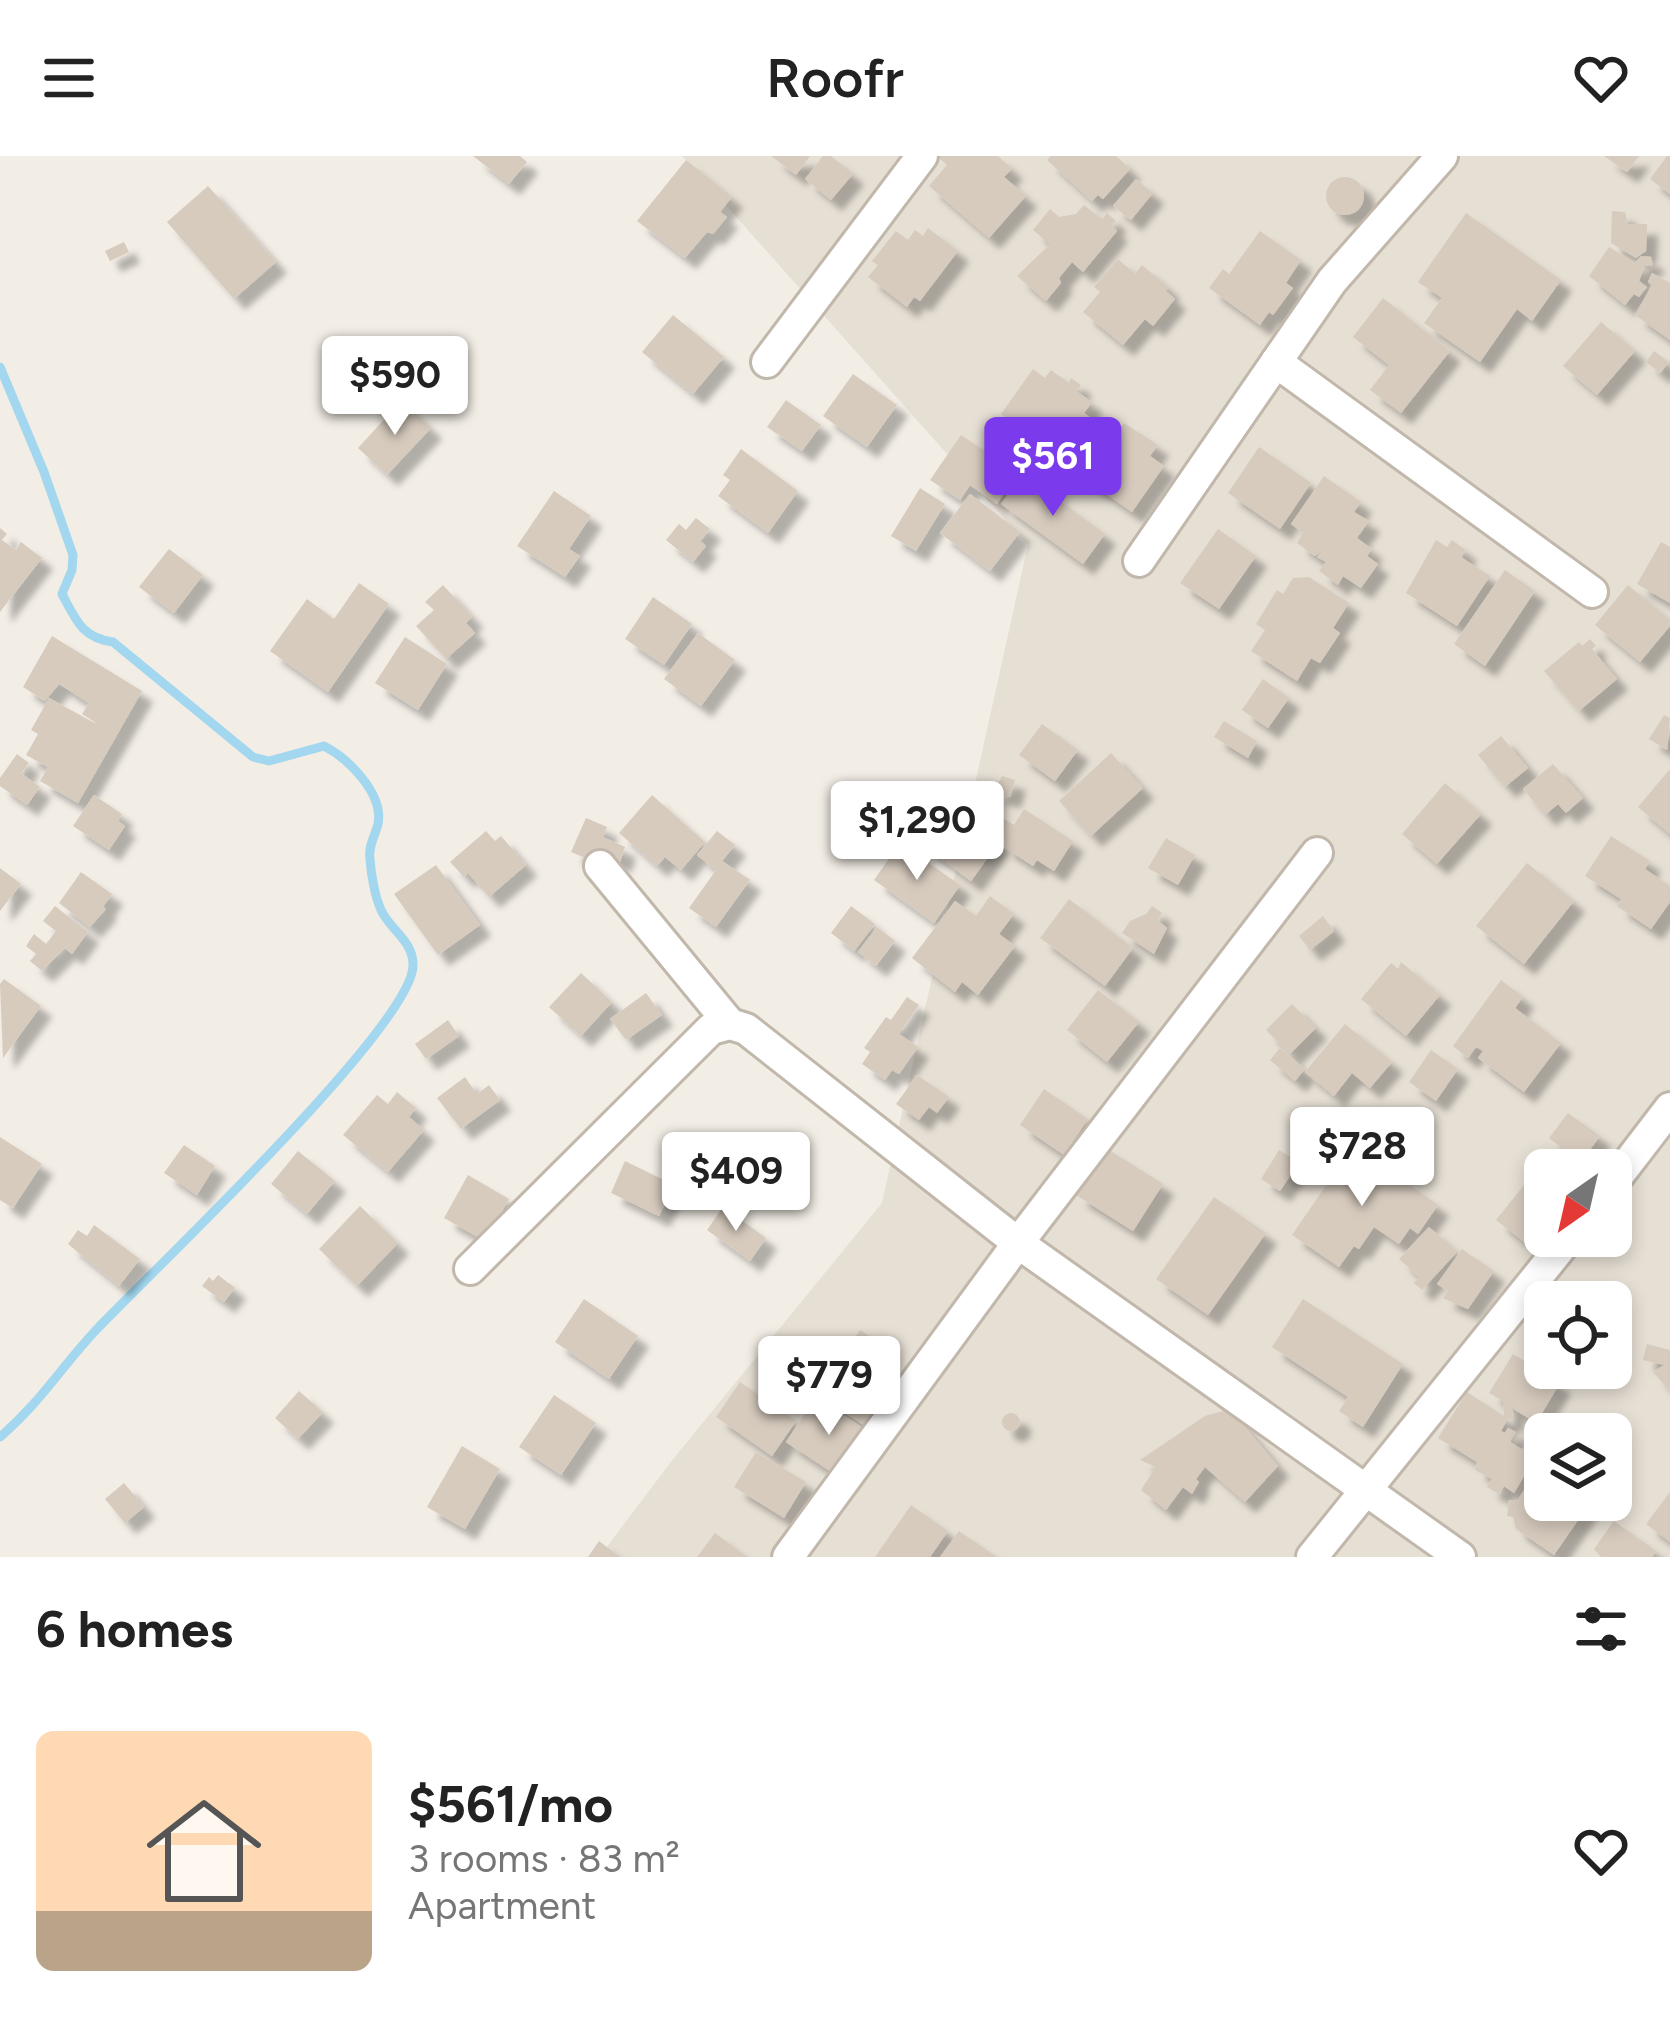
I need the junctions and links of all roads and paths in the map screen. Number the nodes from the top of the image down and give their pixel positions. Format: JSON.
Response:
{"nodes":[{"id":1,"x":922,"y":156,"type":"edge"},
{"id":2,"x":1442,"y":156,"type":"edge"},
{"id":3,"x":767,"y":362,"type":"dead end"},
{"id":4,"x":1276,"y":362,"type":"junction"},
{"id":5,"x":1139,"y":561,"type":"dead end"},
{"id":6,"x":1592,"y":592,"type":"dead end"},
{"id":7,"x":1317,"y":853,"type":"dead end"},
{"id":8,"x":600,"y":866,"type":"dead end"},
{"id":9,"x":730,"y":1024,"type":"junction"},
{"id":10,"x":1670,"y":1108,"type":"edge"},
{"id":11,"x":1632,"y":1158,"type":"edge"},
{"id":12,"x":1018,"y":1243,"type":"junction"},
{"id":13,"x":1553,"y":1257,"type":"edge"},
{"id":14,"x":470,"y":1269,"type":"dead end"},
{"id":15,"x":1366,"y":1490,"type":"junction"},
{"id":16,"x":788,"y":1557,"type":"edge"},
{"id":17,"x":1312,"y":1557,"type":"edge"},
{"id":18,"x":1460,"y":1557,"type":"edge"}],
"edges":[{"from":1,"to":3,"type":"street"},
{"from":2,"to":4,"type":"street"},
{"from":4,"to":5,"type":"street"},
{"from":4,"to":6,"type":"street"},
{"from":7,"to":12,"type":"street"},
{"from":8,"to":9,"type":"street"},
{"from":9,"to":12,"type":"street"},
{"from":9,"to":14,"type":"street"},
{"from":10,"to":11,"type":"street"},
{"from":12,"to":15,"type":"street"},
{"from":12,"to":16,"type":"street"},
{"from":13,"to":15,"type":"street"},
{"from":15,"to":17,"type":"street"},
{"from":15,"to":18,"type":"street"}]}
